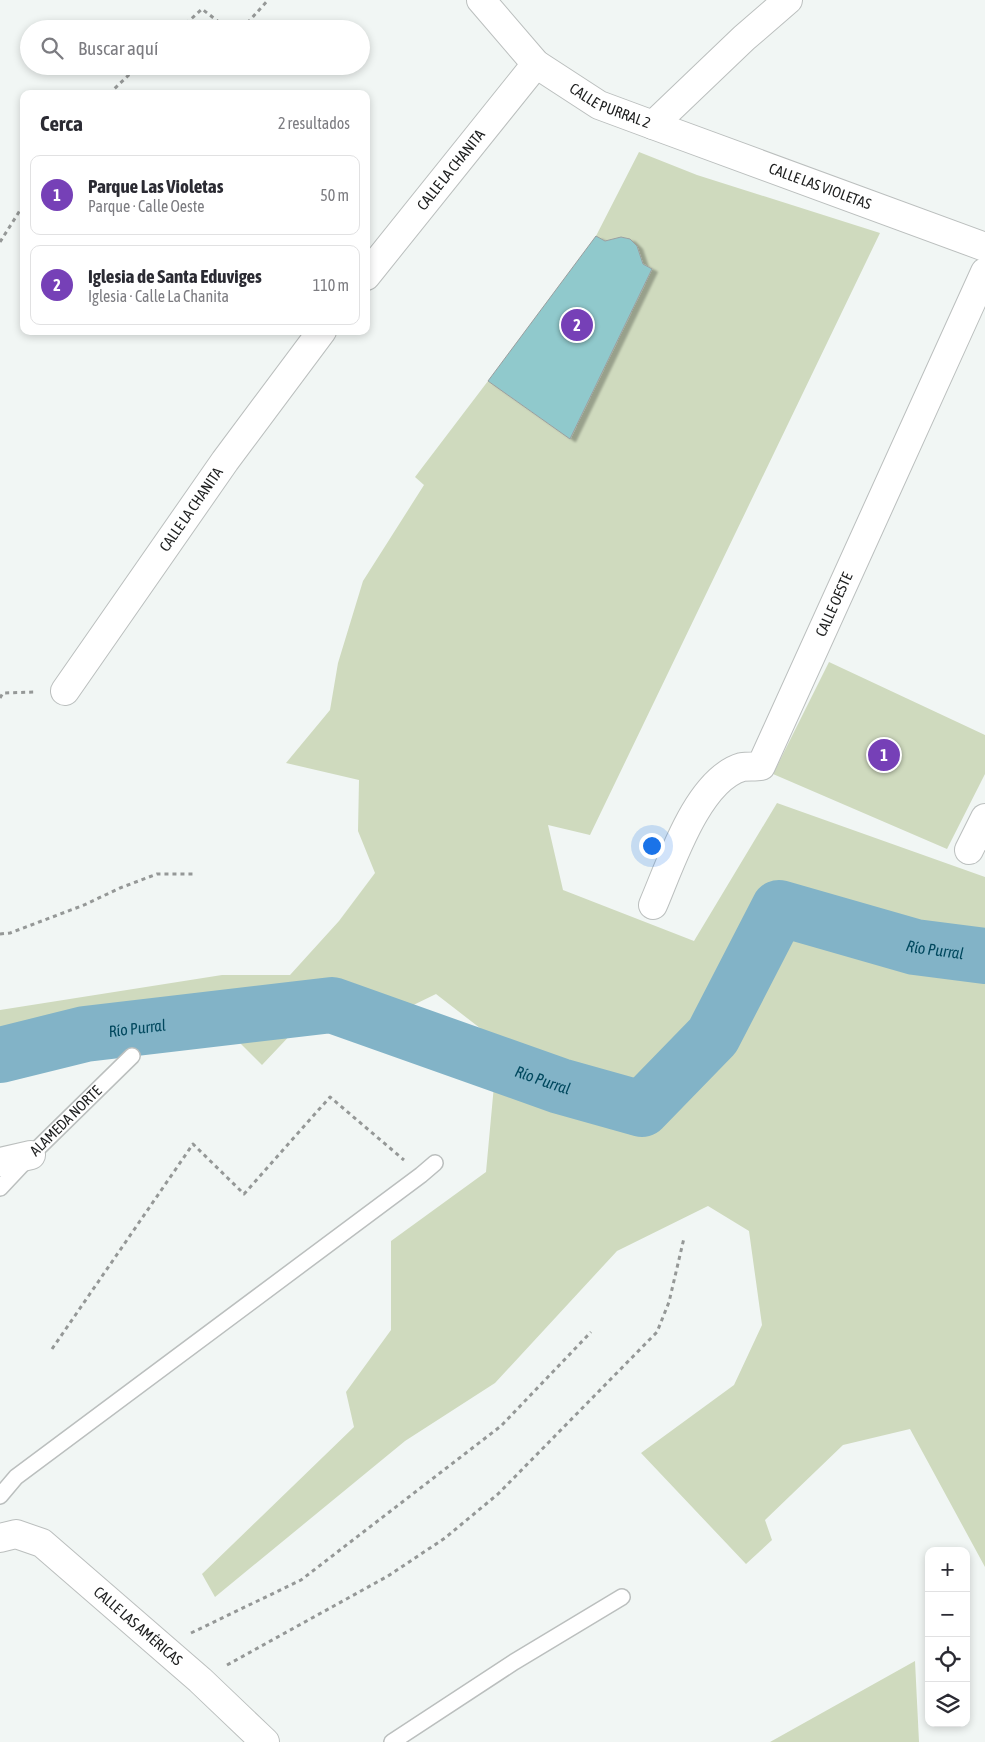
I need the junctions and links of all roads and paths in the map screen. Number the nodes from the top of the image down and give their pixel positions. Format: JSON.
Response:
{"nodes":[{"id":1,"x":268,"y":0,"type":"edge"},
{"id":2,"x":481,"y":0,"type":"edge"},
{"id":3,"x":788,"y":0,"type":"edge"},
{"id":4,"x":190,"y":20,"type":"edge"},
{"id":5,"x":216,"y":20,"type":"edge"},
{"id":6,"x":250,"y":20,"type":"edge"},
{"id":7,"x":536,"y":64,"type":"junction"},
{"id":8,"x":129,"y":75,"type":"edge"},
{"id":9,"x":113,"y":90,"type":"edge"},
{"id":10,"x":653,"y":124,"type":"junction"},
{"id":11,"x":20,"y":210,"type":"edge"},
{"id":12,"x":0,"y":242,"type":"edge"},
{"id":13,"x":985,"y":247,"type":"edge"},
{"id":14,"x":370,"y":271,"type":"edge"},
{"id":15,"x":985,"y":272,"type":"edge"},
{"id":16,"x":319,"y":335,"type":"edge"},
{"id":17,"x":65,"y":692,"type":"joint"},
{"id":18,"x":0,"y":698,"type":"edge"},
{"id":19,"x":985,"y":818,"type":"edge"},
{"id":20,"x":969,"y":850,"type":"dead end"},
{"id":21,"x":193,"y":874,"type":"dead end"},
{"id":22,"x":653,"y":905,"type":"dead end"},
{"id":23,"x":0,"y":934,"type":"edge"},
{"id":24,"x":132,"y":1056,"type":"dead end"},
{"id":25,"x":31,"y":1155,"type":"junction"},
{"id":26,"x":0,"y":1162,"type":"edge"},
{"id":27,"x":435,"y":1163,"type":"dead end"},
{"id":28,"x":421,"y":1175,"type":"junction"},
{"id":29,"x":0,"y":1188,"type":"edge"},
{"id":30,"x":684,"y":1238,"type":"dead end"},
{"id":31,"x":591,"y":1332,"type":"dead end"},
{"id":32,"x":52,"y":1349,"type":"dead end"},
{"id":33,"x":0,"y":1496,"type":"edge"},
{"id":34,"x":0,"y":1538,"type":"edge"},
{"id":35,"x":622,"y":1598,"type":"dead end"},
{"id":36,"x":161,"y":1647,"type":"junction"},
{"id":37,"x":200,"y":1680,"type":"junction"},
{"id":38,"x":265,"y":1742,"type":"edge"},
{"id":39,"x":392,"y":1742,"type":"edge"}],
"edges":[{"from":1,"to":6,"type":"path"},
{"from":2,"to":7,"type":"street","name":"CALLE PURRAL 2"},
{"from":3,"to":10,"type":"street","name":"CALLE PURRAL 2"},
{"from":4,"to":5,"type":"path"},
{"from":7,"to":10,"type":"street","name":"CALLE PURRAL 2"},
{"from":7,"to":14,"type":"street","name":"CALLE LA CHANITA"},
{"from":8,"to":9,"type":"path"},
{"from":10,"to":13,"type":"street","name":"CALLE LAS VIOLETAS"},
{"from":11,"to":12,"type":"path"},
{"from":15,"to":22,"type":"street","name":"CALLE OESTE"},
{"from":16,"to":17,"type":"street","name":"CALLE LA CHANITA"},
{"from":17,"to":18,"type":"path"},
{"from":19,"to":20,"type":"street"},
{"from":21,"to":23,"type":"path"},
{"from":24,"to":25,"type":"lane","name":"ALAMEDA NORTE"},
{"from":25,"to":26,"type":"street"},
{"from":25,"to":29,"type":"lane","name":"ALAMEDA NORTE"},
{"from":27,"to":28,"type":"lane"},
{"from":28,"to":32,"type":"path"},
{"from":28,"to":33,"type":"lane"},
{"from":30,"to":37,"type":"path"},
{"from":31,"to":36,"type":"path"},
{"from":34,"to":36,"type":"street","name":"CALLE LAS AMÉRICAS"},
{"from":35,"to":39,"type":"lane"},
{"from":36,"to":37,"type":"street","name":"CALLE LAS AMÉRICAS"},
{"from":37,"to":38,"type":"street","name":"CALLE LAS AMÉRICAS"}]}
